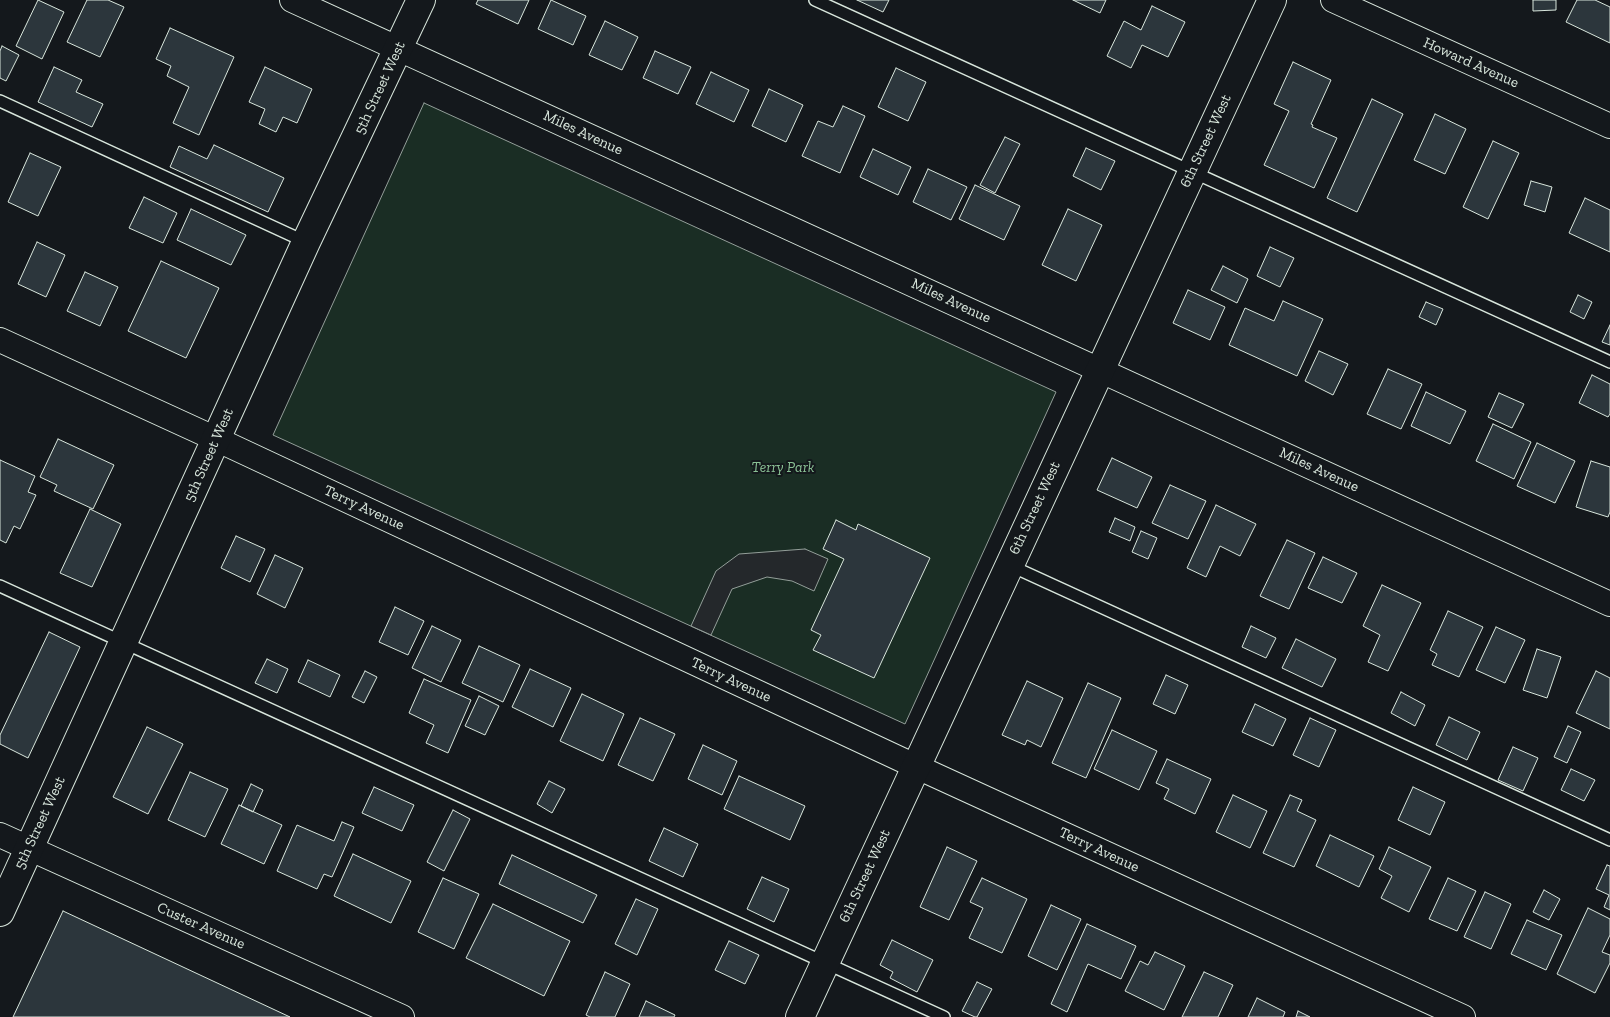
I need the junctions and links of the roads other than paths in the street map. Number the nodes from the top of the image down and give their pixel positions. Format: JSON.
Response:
{"nodes":[{"id":1,"x":292,"y":0,"type":"edge"},
{"id":2,"x":421,"y":0,"type":"edge"},
{"id":3,"x":815,"y":0,"type":"edge"},
{"id":4,"x":1272,"y":0,"type":"edge"},
{"id":5,"x":1333,"y":0,"type":"edge"},
{"id":6,"x":398,"y":49,"type":"junction"},
{"id":7,"x":0,"y":101,"type":"edge"},
{"id":8,"x":1610,"y":126,"type":"edge"},
{"id":9,"x":1191,"y":172,"type":"junction"},
{"id":10,"x":306,"y":242,"type":"junction"},
{"id":11,"x":0,"y":340,"type":"edge"},
{"id":12,"x":1610,"y":362,"type":"edge"},
{"id":13,"x":1100,"y":369,"type":"junction"},
{"id":14,"x":216,"y":439,"type":"junction"},
{"id":15,"x":1009,"y":565,"type":"junction"},
{"id":16,"x":0,"y":586,"type":"edge"},
{"id":17,"x":1610,"y":604,"type":"edge"},
{"id":18,"x":124,"y":642,"type":"junction"},
{"id":19,"x":915,"y":766,"type":"junction"},
{"id":20,"x":0,"y":835,"type":"edge"},
{"id":21,"x":1610,"y":840,"type":"edge"},
{"id":22,"x":28,"y":848,"type":"junction"},
{"id":23,"x":0,"y":912,"type":"edge"},
{"id":24,"x":825,"y":962,"type":"junction"},
{"id":25,"x":402,"y":1017,"type":"edge"},
{"id":26,"x":800,"y":1017,"type":"edge"},
{"id":27,"x":944,"y":1017,"type":"edge"},
{"id":28,"x":1463,"y":1017,"type":"edge"}],
"edges":[{"from":1,"to":6,"type":"street","name":"Miles Avenue"},
{"from":2,"to":6,"type":"street","name":"5th Street West"},
{"from":3,"to":9,"type":"lane"},
{"from":4,"to":9,"type":"street","name":"6th Street West"},
{"from":5,"to":8,"type":"street","name":"Howard Avenue"},
{"from":6,"to":10,"type":"street","name":"5th Street West"},
{"from":6,"to":13,"type":"street","name":"Miles Avenue"},
{"from":7,"to":10,"type":"lane"},
{"from":9,"to":12,"type":"lane"},
{"from":9,"to":13,"type":"street","name":"6th Street West"},
{"from":10,"to":14,"type":"street","name":"5th Street West"},
{"from":11,"to":14,"type":"street","name":"Terry Avenue"},
{"from":13,"to":15,"type":"street","name":"6th Street West"},
{"from":13,"to":17,"type":"street","name":"Miles Avenue"},
{"from":14,"to":18,"type":"street","name":"5th Street West"},
{"from":14,"to":19,"type":"street","name":"Terry Avenue"},
{"from":15,"to":19,"type":"street","name":"6th Street West"},
{"from":15,"to":21,"type":"lane"},
{"from":16,"to":18,"type":"lane"},
{"from":18,"to":22,"type":"street","name":"5th Street West"},
{"from":18,"to":24,"type":"lane"},
{"from":19,"to":24,"type":"street","name":"6th Street West"},
{"from":19,"to":28,"type":"street","name":"Terry Avenue"},
{"from":20,"to":22,"type":"street","name":"Custer Avenue"},
{"from":22,"to":23,"type":"street","name":"5th Street West"},
{"from":22,"to":25,"type":"street","name":"Custer Avenue"},
{"from":24,"to":26,"type":"street","name":"6th Street West"},
{"from":24,"to":27,"type":"lane"}]}
